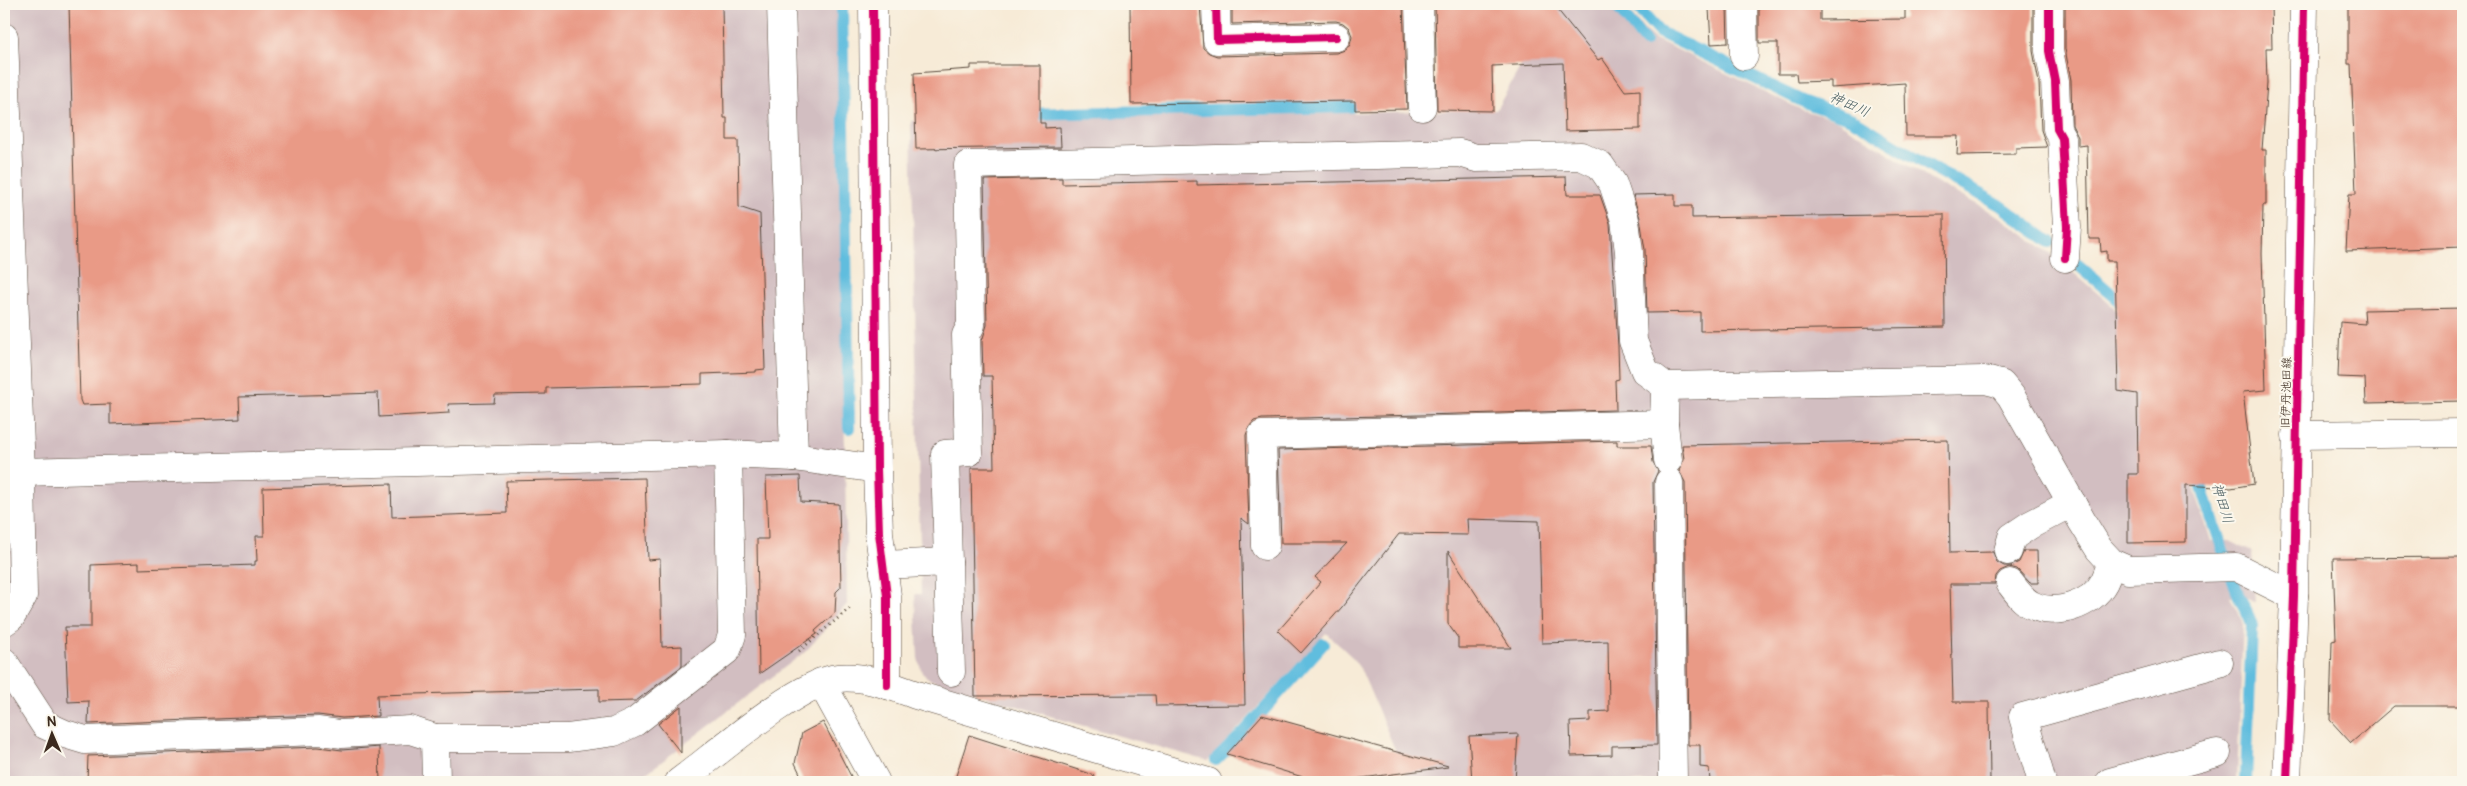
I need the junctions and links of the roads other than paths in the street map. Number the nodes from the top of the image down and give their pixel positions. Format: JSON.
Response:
{"nodes":[{"id":1,"x":781,"y":4,"type":"edge"},
{"id":2,"x":872,"y":4,"type":"edge"},
{"id":3,"x":1216,"y":4,"type":"edge"},
{"id":4,"x":1419,"y":4,"type":"edge"},
{"id":5,"x":1743,"y":4,"type":"edge"},
{"id":6,"x":2049,"y":4,"type":"edge"},
{"id":7,"x":2304,"y":4,"type":"edge"},
{"id":8,"x":4,"y":37,"type":"edge"},
{"id":9,"x":1336,"y":37,"type":"dead end"},
{"id":10,"x":1744,"y":56,"type":"dead end"},
{"id":11,"x":1422,"y":107,"type":"dead end"},
{"id":12,"x":2065,"y":258,"type":"dead end"},
{"id":13,"x":1664,"y":386,"type":"junction"},
{"id":14,"x":1664,"y":424,"type":"junction"},
{"id":15,"x":2463,"y":433,"type":"edge"},
{"id":16,"x":2296,"y":435,"type":"junction"},
{"id":17,"x":728,"y":454,"type":"junction"},
{"id":18,"x":794,"y":457,"type":"junction"},
{"id":19,"x":877,"y":469,"type":"junction"},
{"id":20,"x":21,"y":472,"type":"junction"},
{"id":21,"x":2072,"y":503,"type":"junction"},
{"id":22,"x":1265,"y":546,"type":"dead end"},
{"id":23,"x":2008,"y":551,"type":"dead end"},
{"id":24,"x":948,"y":562,"type":"junction"},
{"id":25,"x":2112,"y":563,"type":"junction"},
{"id":26,"x":883,"y":565,"type":"junction"},
{"id":27,"x":2010,"y":583,"type":"dead end"},
{"id":28,"x":2294,"y":596,"type":"junction"},
{"id":29,"x":4,"y":622,"type":"edge"},
{"id":30,"x":4,"y":662,"type":"edge"},
{"id":31,"x":2219,"y":663,"type":"dead end"},
{"id":32,"x":951,"y":672,"type":"dead end"},
{"id":33,"x":821,"y":682,"type":"junction"},
{"id":34,"x":887,"y":685,"type":"junction"},
{"id":35,"x":435,"y":738,"type":"junction"},
{"id":36,"x":2217,"y":753,"type":"dead end"},
{"id":37,"x":711,"y":772,"type":"edge"},
{"id":38,"x":1195,"y":780,"type":"edge"},
{"id":39,"x":436,"y":782,"type":"edge"},
{"id":40,"x":679,"y":782,"type":"edge"},
{"id":41,"x":876,"y":782,"type":"edge"},
{"id":42,"x":1673,"y":782,"type":"edge"},
{"id":43,"x":2042,"y":782,"type":"edge"},
{"id":44,"x":2110,"y":782,"type":"edge"},
{"id":45,"x":2287,"y":782,"type":"edge"}],
"edges":[{"from":1,"to":18,"type":"street"},
{"from":2,"to":19,"type":"street"},
{"from":3,"to":9,"type":"street"},
{"from":4,"to":11,"type":"street"},
{"from":5,"to":10,"type":"street"},
{"from":6,"to":12,"type":"street"},
{"from":7,"to":16,"type":"street","name":"旧伊丹池田線"},
{"from":8,"to":20,"type":"street"},
{"from":13,"to":14,"type":"street"},
{"from":13,"to":21,"type":"street"},
{"from":13,"to":24,"type":"street"},
{"from":14,"to":22,"type":"street"},
{"from":14,"to":42,"type":"street"},
{"from":15,"to":16,"type":"street"},
{"from":16,"to":28,"type":"street","name":"旧伊丹池田線"},
{"from":17,"to":18,"type":"street"},
{"from":17,"to":20,"type":"street"},
{"from":17,"to":35,"type":"street"},
{"from":18,"to":19,"type":"street"},
{"from":19,"to":26,"type":"street"},
{"from":20,"to":29,"type":"street"},
{"from":21,"to":23,"type":"street"},
{"from":21,"to":25,"type":"street"},
{"from":24,"to":26,"type":"street"},
{"from":24,"to":32,"type":"street"},
{"from":25,"to":27,"type":"street"},
{"from":25,"to":28,"type":"street"},
{"from":26,"to":34,"type":"street"},
{"from":28,"to":45,"type":"street","name":"旧伊丹池田線"},
{"from":30,"to":35,"type":"street"},
{"from":31,"to":43,"type":"street"},
{"from":33,"to":34,"type":"street"},
{"from":33,"to":37,"type":"street"},
{"from":33,"to":41,"type":"street"},
{"from":34,"to":38,"type":"street"},
{"from":35,"to":39,"type":"street"},
{"from":36,"to":44,"type":"street"},
{"from":37,"to":40,"type":"street"}]}
